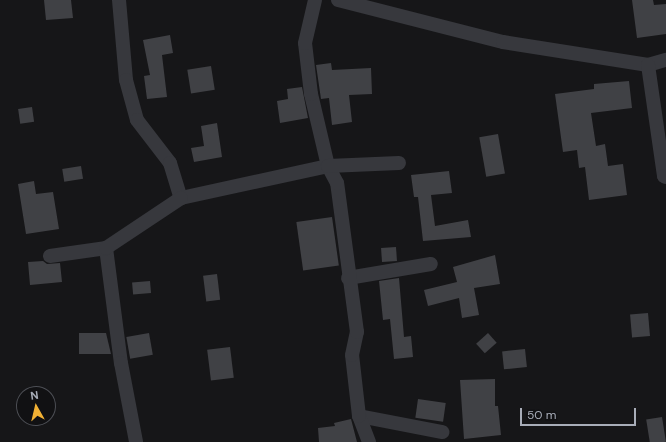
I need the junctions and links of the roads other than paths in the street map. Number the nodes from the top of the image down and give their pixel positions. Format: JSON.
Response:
{"nodes":[{"id":1,"x":119,"y":0,"type":"edge"},
{"id":2,"x":315,"y":0,"type":"edge"},
{"id":3,"x":338,"y":0,"type":"edge"},
{"id":4,"x":666,"y":60,"type":"edge"},
{"id":5,"x":648,"y":65,"type":"junction"},
{"id":6,"x":399,"y":163,"type":"dead end"},
{"id":7,"x":328,"y":166,"type":"junction"},
{"id":8,"x":666,"y":177,"type":"edge"},
{"id":9,"x":181,"y":198,"type":"junction"},
{"id":10,"x":106,"y":248,"type":"junction"},
{"id":11,"x":50,"y":256,"type":"dead end"},
{"id":12,"x":431,"y":264,"type":"dead end"},
{"id":13,"x":348,"y":278,"type":"junction"},
{"id":14,"x":359,"y":416,"type":"junction"},
{"id":15,"x":442,"y":432,"type":"dead end"},
{"id":16,"x":136,"y":442,"type":"edge"},
{"id":17,"x":369,"y":442,"type":"edge"}],
"edges":[{"from":1,"to":9,"type":"street"},
{"from":2,"to":7,"type":"street"},
{"from":3,"to":5,"type":"street"},
{"from":4,"to":5,"type":"street"},
{"from":5,"to":8,"type":"street"},
{"from":6,"to":7,"type":"street"},
{"from":7,"to":9,"type":"street"},
{"from":7,"to":13,"type":"street"},
{"from":9,"to":10,"type":"street"},
{"from":10,"to":11,"type":"street"},
{"from":10,"to":16,"type":"street"},
{"from":12,"to":13,"type":"street"},
{"from":13,"to":14,"type":"street"},
{"from":14,"to":15,"type":"street"},
{"from":14,"to":17,"type":"street"}]}
